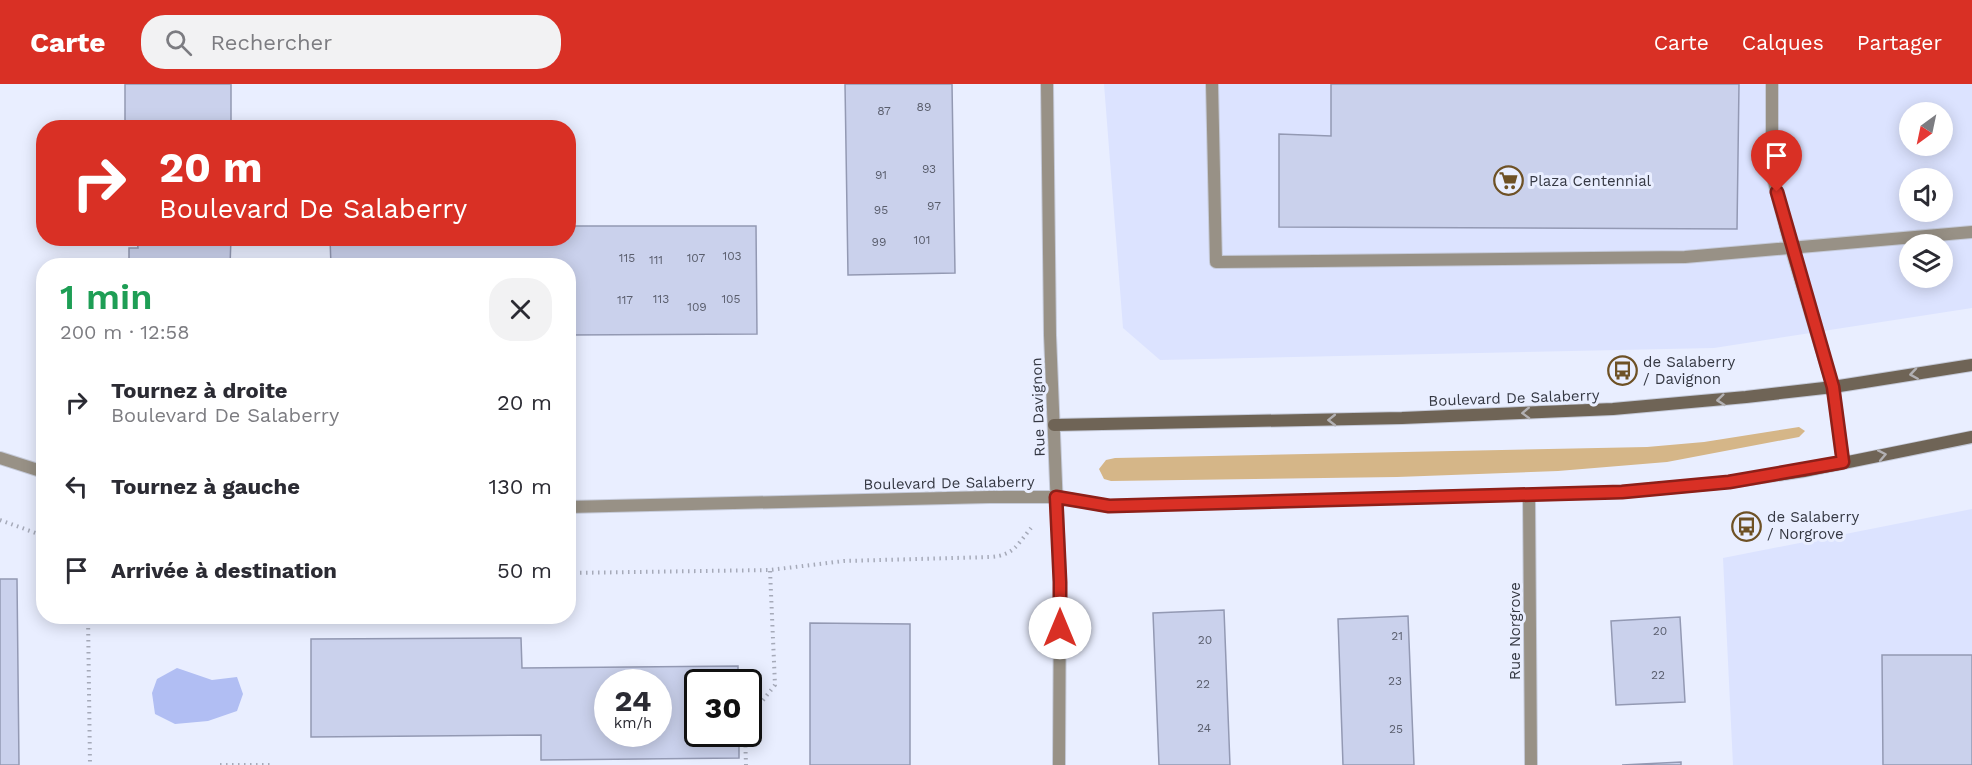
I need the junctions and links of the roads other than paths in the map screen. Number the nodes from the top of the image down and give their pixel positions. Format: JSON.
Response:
{"nodes":[{"id":1,"x":1047,"y":84,"type":"edge"},
{"id":2,"x":1212,"y":84,"type":"edge"},
{"id":3,"x":1773,"y":84,"type":"edge"},
{"id":4,"x":1972,"y":232,"type":"edge"},
{"id":5,"x":1791,"y":248,"type":"junction"},
{"id":6,"x":1972,"y":365,"type":"edge"},
{"id":7,"x":1833,"y":387,"type":"junction"},
{"id":8,"x":1054,"y":425,"type":"junction"},
{"id":9,"x":1972,"y":437,"type":"edge"},
{"id":10,"x":0,"y":458,"type":"edge"},
{"id":11,"x":1843,"y":462,"type":"junction"},
{"id":12,"x":36,"y":469,"type":"edge"},
{"id":13,"x":1529,"y":496,"type":"junction"},
{"id":14,"x":1056,"y":497,"type":"junction"},
{"id":15,"x":576,"y":507,"type":"edge"},
{"id":16,"x":1059,"y":765,"type":"edge"},
{"id":17,"x":1531,"y":765,"type":"edge"}],
"edges":[{"from":1,"to":8,"type":"street","name":"Rue Davignon"},
{"from":2,"to":5,"type":"street"},
{"from":3,"to":5,"type":"street"},
{"from":4,"to":5,"type":"street"},
{"from":5,"to":7,"type":"street"},
{"from":6,"to":7,"type":"street","name":"Boulevard De Salaberry","one_way":true},
{"from":7,"to":8,"type":"street","name":"Boulevard De Salaberry","one_way":true},
{"from":7,"to":11,"type":"street"},
{"from":8,"to":14,"type":"street","name":"Rue Davignon"},
{"from":11,"to":9,"type":"street","name":"Boulevard De Salaberry","one_way":true},
{"from":10,"to":12,"type":"street"},
{"from":11,"to":13,"type":"street","name":"Boulevard De Salaberry"},
{"from":13,"to":14,"type":"street","name":"Boulevard De Salaberry"},
{"from":13,"to":17,"type":"street","name":"Rue Norgrove"},
{"from":14,"to":15,"type":"street","name":"Boulevard De Salaberry"},
{"from":14,"to":16,"type":"street","name":"Rue Davignon"}]}
